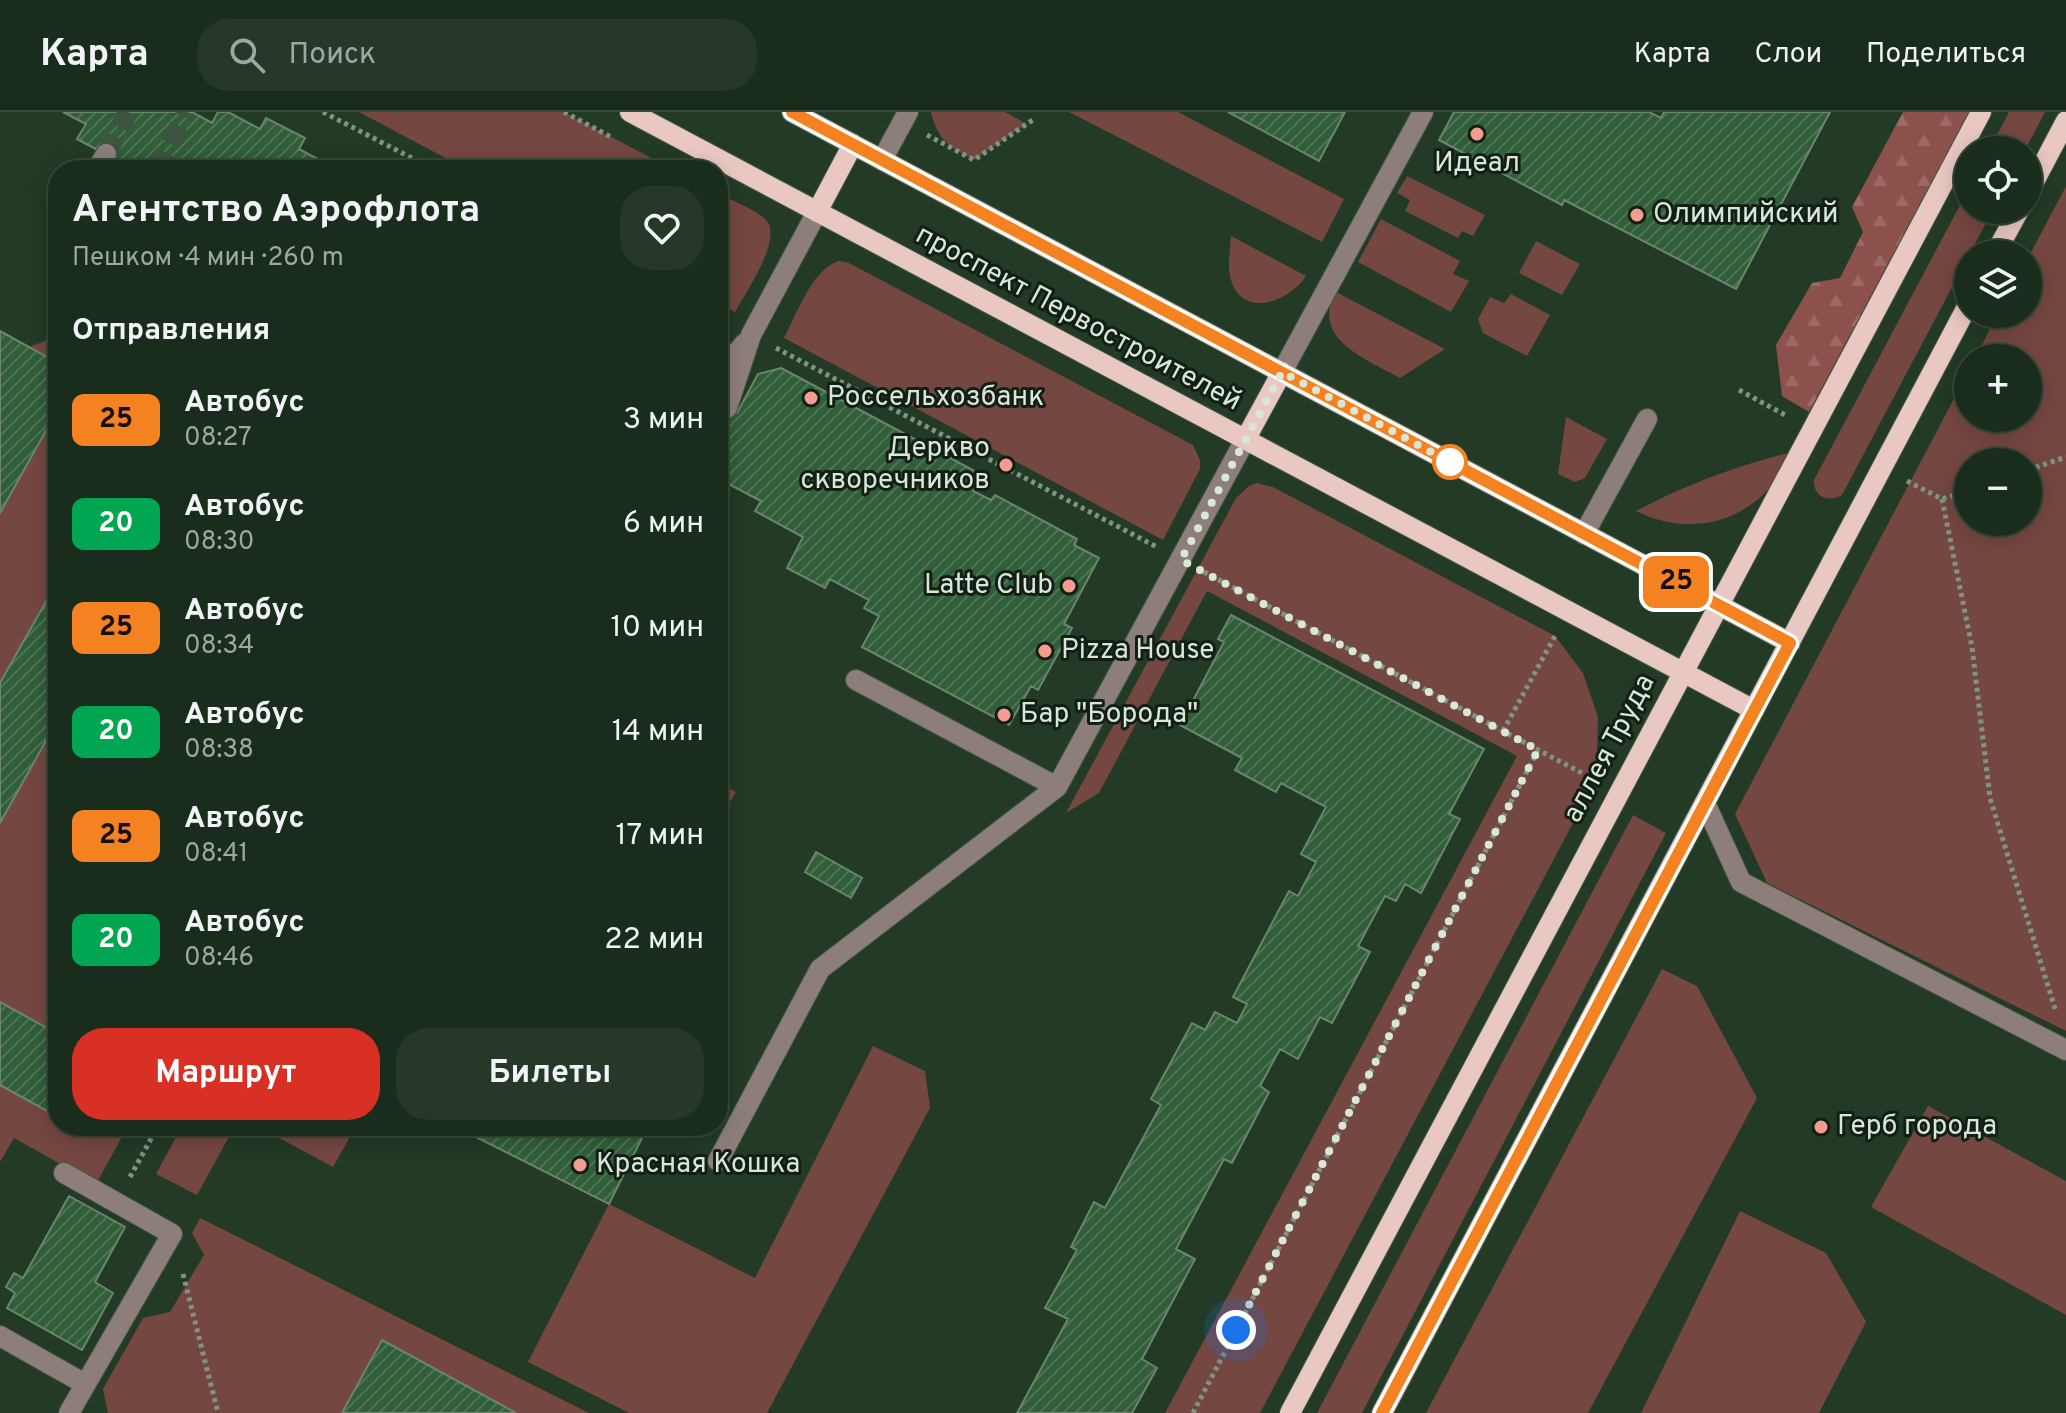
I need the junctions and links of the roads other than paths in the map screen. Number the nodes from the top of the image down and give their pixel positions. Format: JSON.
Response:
{"nodes":[{"id":1,"x":630,"y":112,"type":"edge"},
{"id":2,"x":792,"y":112,"type":"edge"},
{"id":3,"x":908,"y":112,"type":"edge"},
{"id":4,"x":1423,"y":112,"type":"edge"},
{"id":5,"x":1981,"y":112,"type":"edge"},
{"id":6,"x":2066,"y":121,"type":"edge"},
{"id":7,"x":853,"y":144,"type":"junction"},
{"id":8,"x":720,"y":160,"type":"edge"},
{"id":9,"x":882,"y":160,"type":"junction"},
{"id":10,"x":728,"y":164,"type":"edge"},
{"id":11,"x":2042,"y":166,"type":"edge"},
{"id":12,"x":817,"y":212,"type":"junction"},
{"id":13,"x":1956,"y":328,"type":"edge"},
{"id":14,"x":751,"y":335,"type":"junction"},
{"id":15,"x":728,"y":364,"type":"edge"},
{"id":16,"x":1282,"y":372,"type":"junction"},
{"id":17,"x":728,"y":405,"type":"tunnel mouth"},
{"id":18,"x":1647,"y":419,"type":"dead end"},
{"id":19,"x":1245,"y":440,"type":"junction"},
{"id":20,"x":1584,"y":534,"type":"junction"},
{"id":21,"x":1719,"y":605,"type":"junction"},
{"id":22,"x":1790,"y":643,"type":"junction"},
{"id":23,"x":1683,"y":673,"type":"junction"},
{"id":24,"x":856,"y":680,"type":"dead end"},
{"id":25,"x":1754,"y":710,"type":"junction"},
{"id":26,"x":1057,"y":787,"type":"junction"},
{"id":27,"x":1705,"y":803,"type":"junction"},
{"id":28,"x":2066,"y":1050,"type":"edge"},
{"id":29,"x":718,"y":1161,"type":"dead end"},
{"id":30,"x":64,"y":1173,"type":"dead end"},
{"id":31,"x":0,"y":1336,"type":"edge"},
{"id":32,"x":85,"y":1384,"type":"junction"},
{"id":33,"x":69,"y":1413,"type":"edge"},
{"id":34,"x":1290,"y":1413,"type":"edge"},
{"id":35,"x":1382,"y":1413,"type":"edge"}],
"edges":[{"from":1,"to":8,"type":"main road","name":"проспект Первостроителей"},
{"from":2,"to":7,"type":"main road","name":"проспект Первостроителей"},
{"from":3,"to":9,"type":"lane"},
{"from":4,"to":16,"type":"lane"},
{"from":5,"to":21,"type":"main road","name":"аллея Труда"},
{"from":6,"to":11,"type":"main road"},
{"from":7,"to":9,"type":"main road","name":"проспект Первостроителей"},
{"from":7,"to":12,"type":"main road"},
{"from":9,"to":16,"type":"main road","name":"проспект Первостроителей"},
{"from":10,"to":12,"type":"main road","name":"проспект Первостроителей"},
{"from":12,"to":14,"type":"lane"},
{"from":12,"to":19,"type":"main road","name":"проспект Первостроителей"},
{"from":13,"to":22,"type":"main road"},
{"from":14,"to":15,"type":"lane"},
{"from":14,"to":17,"type":"lane"},
{"from":16,"to":19,"type":"main road"},
{"from":16,"to":20,"type":"main road","name":"проспект Первостроителей"},
{"from":18,"to":20,"type":"lane"},
{"from":19,"to":23,"type":"main road","name":"проспект Первостроителей"},
{"from":19,"to":26,"type":"lane"},
{"from":20,"to":21,"type":"main road","name":"проспект Первостроителей"},
{"from":21,"to":22,"type":"main road","name":"проспект Первостроителей"},
{"from":21,"to":23,"type":"main road","name":"аллея Труда"},
{"from":22,"to":25,"type":"main road"},
{"from":23,"to":25,"type":"main road","name":"проспект Первостроителей"},
{"from":23,"to":34,"type":"main road","name":"аллея Труда"},
{"from":24,"to":26,"type":"lane"},
{"from":25,"to":27,"type":"main road"},
{"from":26,"to":29,"type":"lane"},
{"from":27,"to":28,"type":"lane"},
{"from":27,"to":35,"type":"main road"},
{"from":30,"to":32,"type":"lane"},
{"from":31,"to":32,"type":"lane"},
{"from":32,"to":33,"type":"lane"}]}
